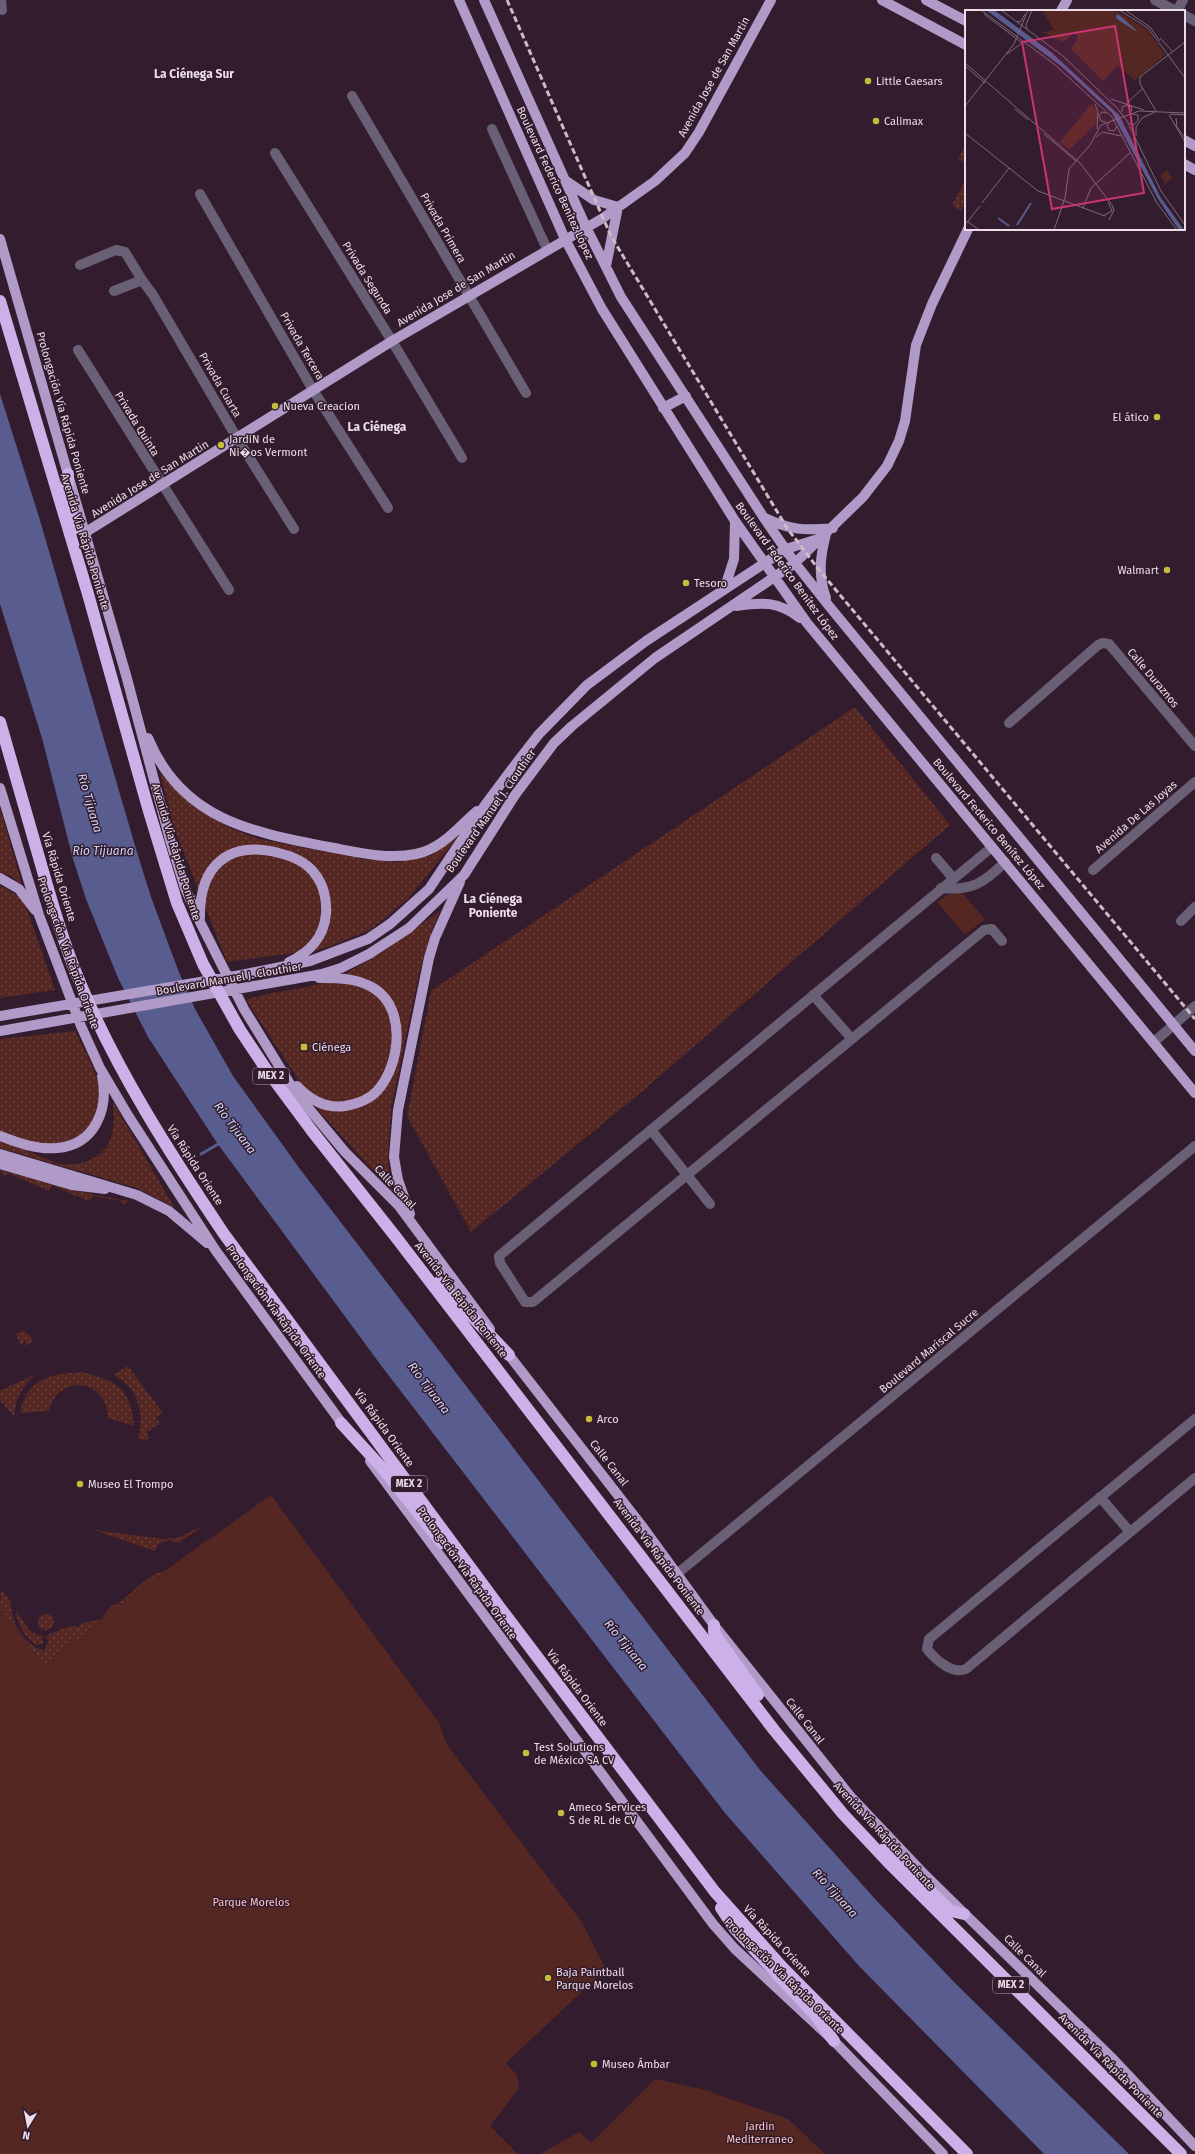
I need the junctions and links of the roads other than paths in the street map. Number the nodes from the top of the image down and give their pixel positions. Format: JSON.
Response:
{"nodes":[{"id":1,"x":459,"y":0,"type":"edge"},
{"id":2,"x":484,"y":0,"type":"edge"},
{"id":3,"x":771,"y":0,"type":"edge"},
{"id":4,"x":882,"y":0,"type":"edge"},
{"id":5,"x":926,"y":0,"type":"edge"},
{"id":6,"x":1067,"y":0,"type":"edge"},
{"id":7,"x":1155,"y":0,"type":"edge"},
{"id":8,"x":1183,"y":0,"type":"edge"},
{"id":9,"x":1062,"y":10,"type":"edge"},
{"id":10,"x":1175,"y":10,"type":"edge"},
{"id":11,"x":1178,"y":10,"type":"edge"},
{"id":12,"x":1185,"y":16,"type":"edge"},
{"id":13,"x":965,"y":20,"type":"edge"},
{"id":14,"x":1195,"y":21,"type":"edge"},
{"id":15,"x":965,"y":44,"type":"edge"},
{"id":16,"x":352,"y":96,"type":"dead end"},
{"id":17,"x":492,"y":130,"type":"dead end"},
{"id":18,"x":1185,"y":141,"type":"edge"},
{"id":19,"x":1195,"y":146,"type":"edge"},
{"id":20,"x":275,"y":153,"type":"dead end"},
{"id":21,"x":1185,"y":165,"type":"edge"},
{"id":22,"x":1195,"y":170,"type":"edge"},
{"id":23,"x":566,"y":181,"type":"junction"},
{"id":24,"x":200,"y":194,"type":"dead end"},
{"id":25,"x":618,"y":207,"type":"junction"},
{"id":26,"x":586,"y":227,"type":"junction"},
{"id":27,"x":968,"y":230,"type":"edge"},
{"id":28,"x":0,"y":239,"type":"edge"},
{"id":29,"x":564,"y":239,"type":"junction"},
{"id":30,"x":547,"y":249,"type":"junction"},
{"id":31,"x":80,"y":265,"type":"dead end"},
{"id":32,"x":606,"y":266,"type":"junction"},
{"id":33,"x":142,"y":280,"type":"junction"},
{"id":34,"x":114,"y":291,"type":"dead end"},
{"id":35,"x":468,"y":296,"type":"junction"},
{"id":36,"x":0,"y":301,"type":"edge"},
{"id":37,"x":392,"y":341,"type":"junction"},
{"id":38,"x":78,"y":350,"type":"dead end"},
{"id":39,"x":313,"y":390,"type":"junction"},
{"id":40,"x":526,"y":393,"type":"dead end"},
{"id":41,"x":686,"y":396,"type":"junction"},
{"id":42,"x":663,"y":408,"type":"junction"},
{"id":43,"x":237,"y":438,"type":"junction"},
{"id":44,"x":462,"y":458,"type":"dead end"},
{"id":45,"x":68,"y":474,"type":"junction"},
{"id":46,"x":161,"y":486,"type":"junction"},
{"id":47,"x":388,"y":508,"type":"dead end"},
{"id":48,"x":764,"y":518,"type":"junction"},
{"id":49,"x":735,"y":521,"type":"junction"},
{"id":50,"x":294,"y":529,"type":"dead end"},
{"id":51,"x":86,"y":532,"type":"junction"},
{"id":52,"x":826,"y":534,"type":"junction"},
{"id":53,"x":786,"y":549,"type":"junction"},
{"id":54,"x":795,"y":563,"type":"junction"},
{"id":55,"x":765,"y":564,"type":"junction"},
{"id":56,"x":774,"y":578,"type":"junction"},
{"id":57,"x":228,"y":590,"type":"dead end"},
{"id":58,"x":724,"y":590,"type":"junction"},
{"id":59,"x":88,"y":594,"type":"junction"},
{"id":60,"x":829,"y":606,"type":"junction"},
{"id":61,"x":732,"y":607,"type":"junction"},
{"id":62,"x":807,"y":623,"type":"junction"},
{"id":63,"x":136,"y":710,"type":"junction"},
{"id":64,"x":0,"y":722,"type":"edge"},
{"id":65,"x":1009,"y":723,"type":"dead end"},
{"id":66,"x":1195,"y":746,"type":"edge"},
{"id":67,"x":1195,"y":782,"type":"edge"},
{"id":68,"x":0,"y":788,"type":"edge"},
{"id":69,"x":485,"y":805,"type":"junction"},
{"id":70,"x":992,"y":847,"type":"junction"},
{"id":71,"x":936,"y":858,"type":"dead end"},
{"id":72,"x":1005,"y":862,"type":"junction"},
{"id":73,"x":1093,"y":870,"type":"dead end"},
{"id":74,"x":464,"y":874,"type":"junction"},
{"id":75,"x":0,"y":878,"type":"edge"},
{"id":76,"x":953,"y":878,"type":"junction"},
{"id":77,"x":941,"y":888,"type":"junction"},
{"id":78,"x":1195,"y":907,"type":"edge"},
{"id":79,"x":39,"y":915,"type":"junction"},
{"id":80,"x":1181,"y":921,"type":"dead end"},
{"id":81,"x":200,"y":922,"type":"junction"},
{"id":82,"x":1002,"y":941,"type":"dead end"},
{"id":83,"x":279,"y":967,"type":"junction"},
{"id":84,"x":299,"y":978,"type":"junction"},
{"id":85,"x":813,"y":995,"type":"junction"},
{"id":86,"x":1195,"y":1006,"type":"edge"},
{"id":87,"x":1,"y":1015,"type":"edge"},
{"id":88,"x":1174,"y":1025,"type":"junction"},
{"id":89,"x":0,"y":1033,"type":"edge"},
{"id":90,"x":852,"y":1039,"type":"junction"},
{"id":91,"x":1154,"y":1042,"type":"junction"},
{"id":92,"x":1195,"y":1051,"type":"edge"},
{"id":93,"x":279,"y":1066,"type":"junction"},
{"id":94,"x":100,"y":1068,"type":"junction"},
{"id":95,"x":1195,"y":1092,"type":"edge"},
{"id":96,"x":652,"y":1131,"type":"junction"},
{"id":97,"x":0,"y":1136,"type":"edge"},
{"id":98,"x":1195,"y":1146,"type":"edge"},
{"id":99,"x":0,"y":1154,"type":"edge"},
{"id":100,"x":0,"y":1164,"type":"edge"},
{"id":101,"x":687,"y":1175,"type":"junction"},
{"id":102,"x":122,"y":1190,"type":"junction"},
{"id":103,"x":710,"y":1204,"type":"dead end"},
{"id":104,"x":415,"y":1228,"type":"junction"},
{"id":105,"x":395,"y":1236,"type":"junction"},
{"id":106,"x":216,"y":1251,"type":"junction"},
{"id":107,"x":509,"y":1355,"type":"junction"},
{"id":108,"x":1195,"y":1419,"type":"edge"},
{"id":109,"x":342,"y":1422,"type":"junction"},
{"id":110,"x":1195,"y":1478,"type":"edge"},
{"id":111,"x":1100,"y":1497,"type":"junction"},
{"id":112,"x":1130,"y":1532,"type":"junction"},
{"id":113,"x":678,"y":1573,"type":"junction"},
{"id":114,"x":500,"y":1609,"type":"junction"},
{"id":115,"x":714,"y":1625,"type":"junction"},
{"id":116,"x":774,"y":1730,"type":"junction"},
{"id":117,"x":843,"y":1814,"type":"junction"},
{"id":118,"x":715,"y":1892,"type":"junction"},
{"id":119,"x":964,"y":1914,"type":"junction"},
{"id":120,"x":834,"y":2041,"type":"junction"},
{"id":121,"x":1195,"y":2146,"type":"edge"},
{"id":122,"x":943,"y":2154,"type":"edge"},
{"id":123,"x":967,"y":2154,"type":"edge"},
{"id":124,"x":1181,"y":2154,"type":"edge"}],
"edges":[{"from":1,"to":29,"type":"main road","name":"Boulevard Federico Benítez López"},
{"from":2,"to":23,"type":"main road","name":"Boulevard Federico Benítez López"},
{"from":3,"to":25,"type":"main road","name":"Avenida Jose de San Martin"},
{"from":4,"to":15,"type":"main road"},
{"from":5,"to":13,"type":"main road"},
{"from":6,"to":9,"type":"main road"},
{"from":7,"to":10,"type":"street"},
{"from":8,"to":11,"type":"street"},
{"from":12,"to":14,"type":"street"},
{"from":16,"to":35,"type":"street","name":"Privada Primera"},
{"from":17,"to":30,"type":"street"},
{"from":18,"to":19,"type":"main road"},
{"from":20,"to":37,"type":"street","name":"Privada Segunda"},
{"from":21,"to":22,"type":"main road"},
{"from":23,"to":25,"type":"main road"},
{"from":23,"to":26,"type":"main road","name":"Boulevard Federico Benítez López"},
{"from":24,"to":39,"type":"street","name":"Privada Tercera"},
{"from":25,"to":26,"type":"main road","name":"Avenida Jose de San Martin"},
{"from":25,"to":32,"type":"main road"},
{"from":26,"to":29,"type":"main road","name":"Avenida Jose de San Martin"},
{"from":26,"to":32,"type":"main road","name":"Boulevard Federico Benítez López"},
{"from":27,"to":52,"type":"main road","name":"Boulevard Manuel J. Clouthier"},
{"from":28,"to":45,"type":"main road","name":"Prolongación Vía Rápida Poniente"},
{"from":29,"to":30,"type":"main road","name":"Avenida Jose de San Martin"},
{"from":29,"to":42,"type":"main road","name":"Boulevard Federico Benítez López"},
{"from":30,"to":35,"type":"main road","name":"Avenida Jose de San Martin"},
{"from":31,"to":33,"type":"street","name":"Privada Cuarta"},
{"from":32,"to":41,"type":"main road","name":"Boulevard Federico Benítez López"},
{"from":33,"to":34,"type":"street"},
{"from":33,"to":43,"type":"street","name":"Privada Cuarta"},
{"from":35,"to":37,"type":"main road","name":"Avenida Jose de San Martin"},
{"from":35,"to":40,"type":"street","name":"Privada Primera"},
{"from":36,"to":59,"type":"highway","name":"Avenida Vía Rápida Poniente","number":"MEX 2"},
{"from":37,"to":39,"type":"main road","name":"Avenida Jose de San Martin"},
{"from":37,"to":44,"type":"street","name":"Privada Segunda"},
{"from":38,"to":46,"type":"street","name":"Privada Quinta"},
{"from":39,"to":43,"type":"main road","name":"Avenida Jose de San Martin"},
{"from":39,"to":47,"type":"street","name":"Privada Tercera"},
{"from":41,"to":42,"type":"main road"},
{"from":41,"to":48,"type":"main road","name":"Boulevard Federico Benítez López"},
{"from":42,"to":49,"type":"main road","name":"Boulevard Federico Benítez López"},
{"from":43,"to":46,"type":"main road","name":"Avenida Jose de San Martin"},
{"from":43,"to":50,"type":"street","name":"Privada Cuarta"},
{"from":45,"to":51,"type":"main road","name":"Prolongación Vía Rápida Poniente"},
{"from":45,"to":59,"type":"highway"},
{"from":46,"to":51,"type":"main road","name":"Avenida Jose de San Martin"},
{"from":46,"to":57,"type":"street","name":"Privada Quinta"},
{"from":48,"to":52,"type":"main road"},
{"from":48,"to":53,"type":"main road","name":"Boulevard Federico Benítez López"},
{"from":49,"to":55,"type":"main road","name":"Boulevard Federico Benítez López"},
{"from":49,"to":58,"type":"main road"},
{"from":51,"to":63,"type":"main road","name":"Prolongación Vía Rápida Poniente"},
{"from":52,"to":53,"type":"main road","name":"Boulevard Manuel J. Clouthier"},
{"from":52,"to":54,"type":"main road","name":"Boulevard Manuel J. Clouthier"},
{"from":52,"to":60,"type":"main road"},
{"from":53,"to":54,"type":"main road","name":"Boulevard Federico Benítez López"},
{"from":53,"to":55,"type":"main road","name":"Boulevard Manuel J. Clouthier"},
{"from":54,"to":56,"type":"main road","name":"Boulevard Manuel J. Clouthier"},
{"from":54,"to":60,"type":"main road","name":"Boulevard Federico Benítez López"},
{"from":55,"to":56,"type":"main road","name":"Boulevard Federico Benítez López"},
{"from":55,"to":58,"type":"main road","name":"Boulevard Manuel J. Clouthier"},
{"from":56,"to":61,"type":"main road","name":"Boulevard Manuel J. Clouthier"},
{"from":56,"to":62,"type":"main road","name":"Boulevard Federico Benítez López"},
{"from":58,"to":69,"type":"main road","name":"Boulevard Manuel J. Clouthier"},
{"from":59,"to":105,"type":"highway","name":"Avenida Vía Rápida Poniente","number":"MEX 2"},
{"from":60,"to":88,"type":"main road","name":"Boulevard Federico Benítez López"},
{"from":61,"to":62,"type":"main road"},
{"from":61,"to":74,"type":"main road","name":"Boulevard Manuel J. Clouthier"},
{"from":62,"to":70,"type":"main road","name":"Boulevard Federico Benítez López"},
{"from":63,"to":69,"type":"main road"},
{"from":63,"to":81,"type":"main road","name":"Calle Canal"},
{"from":64,"to":114,"type":"highway","name":"Vía Rápida Oriente","number":"MEX 2"},
{"from":65,"to":66,"type":"street","name":"Calle Duraznos"},
{"from":67,"to":73,"type":"street","name":"Avenida De Las Joyas"},
{"from":68,"to":79,"type":"main road","name":"Prolongación Vía Rápida Oriente"},
{"from":69,"to":83,"type":"main road","name":"Boulevard Manuel J. Clouthier"},
{"from":70,"to":72,"type":"main road","name":"Boulevard Federico Benítez López"},
{"from":70,"to":76,"type":"street"},
{"from":71,"to":76,"type":"street"},
{"from":72,"to":77,"type":"street"},
{"from":72,"to":91,"type":"main road","name":"Boulevard Federico Benítez López"},
{"from":74,"to":84,"type":"main road","name":"Boulevard Manuel J. Clouthier"},
{"from":74,"to":104,"type":"main road"},
{"from":75,"to":79,"type":"main road"},
{"from":76,"to":77,"type":"street"},
{"from":77,"to":85,"type":"street"},
{"from":78,"to":80,"type":"street"},
{"from":79,"to":94,"type":"main road","name":"Prolongación Vía Rápida Oriente"},
{"from":81,"to":83,"type":"main road"},
{"from":81,"to":93,"type":"main road","name":"Calle Canal"},
{"from":82,"to":90,"type":"street"},
{"from":83,"to":87,"type":"main road","name":"Boulevard Manuel J. Clouthier"},
{"from":84,"to":89,"type":"main road","name":"Boulevard Manuel J. Clouthier"},
{"from":84,"to":93,"type":"main road"},
{"from":85,"to":90,"type":"street"},
{"from":85,"to":96,"type":"street"},
{"from":86,"to":88,"type":"street"},
{"from":88,"to":91,"type":"street"},
{"from":88,"to":92,"type":"main road","name":"Boulevard Federico Benítez López"},
{"from":90,"to":101,"type":"street"},
{"from":91,"to":95,"type":"main road","name":"Boulevard Federico Benítez López"},
{"from":93,"to":104,"type":"main road","name":"Calle Canal"},
{"from":94,"to":97,"type":"main road"},
{"from":94,"to":106,"type":"main road","name":"Prolongación Vía Rápida Oriente"},
{"from":96,"to":101,"type":"street"},
{"from":96,"to":101,"type":"street"},
{"from":98,"to":113,"type":"street","name":"Boulevard Mariscal Sucre"},
{"from":99,"to":102,"type":"main road"},
{"from":100,"to":102,"type":"main road"},
{"from":101,"to":103,"type":"street"},
{"from":102,"to":106,"type":"main road"},
{"from":104,"to":107,"type":"main road","name":"Calle Canal"},
{"from":105,"to":107,"type":"highway"},
{"from":105,"to":116,"type":"highway","name":"Avenida Vía Rápida Poniente","number":"MEX 2"},
{"from":106,"to":109,"type":"main road","name":"Prolongación Vía Rápida Oriente"},
{"from":107,"to":113,"type":"main road","name":"Calle Canal"},
{"from":108,"to":111,"type":"street"},
{"from":109,"to":114,"type":"highway"},
{"from":109,"to":120,"type":"main road","name":"Prolongación Vía Rápida Oriente"},
{"from":110,"to":112,"type":"street"},
{"from":111,"to":112,"type":"street"},
{"from":111,"to":112,"type":"street"},
{"from":113,"to":115,"type":"main road","name":"Calle Canal"},
{"from":114,"to":118,"type":"highway","name":"Vía Rápida Oriente","number":"MEX 2"},
{"from":115,"to":116,"type":"highway"},
{"from":115,"to":119,"type":"main road","name":"Calle Canal"},
{"from":116,"to":117,"type":"highway","name":"Avenida Vía Rápida Poniente","number":"MEX 2"},
{"from":117,"to":119,"type":"highway"},
{"from":117,"to":124,"type":"highway","name":"Avenida Vía Rápida Poniente","number":"MEX 2"},
{"from":118,"to":120,"type":"highway"},
{"from":118,"to":123,"type":"highway","name":"Vía Rápida Oriente","number":"MEX 2"},
{"from":119,"to":121,"type":"main road","name":"Calle Canal"},
{"from":120,"to":122,"type":"main road","name":"Prolongación Vía Rápida Oriente"}]}
